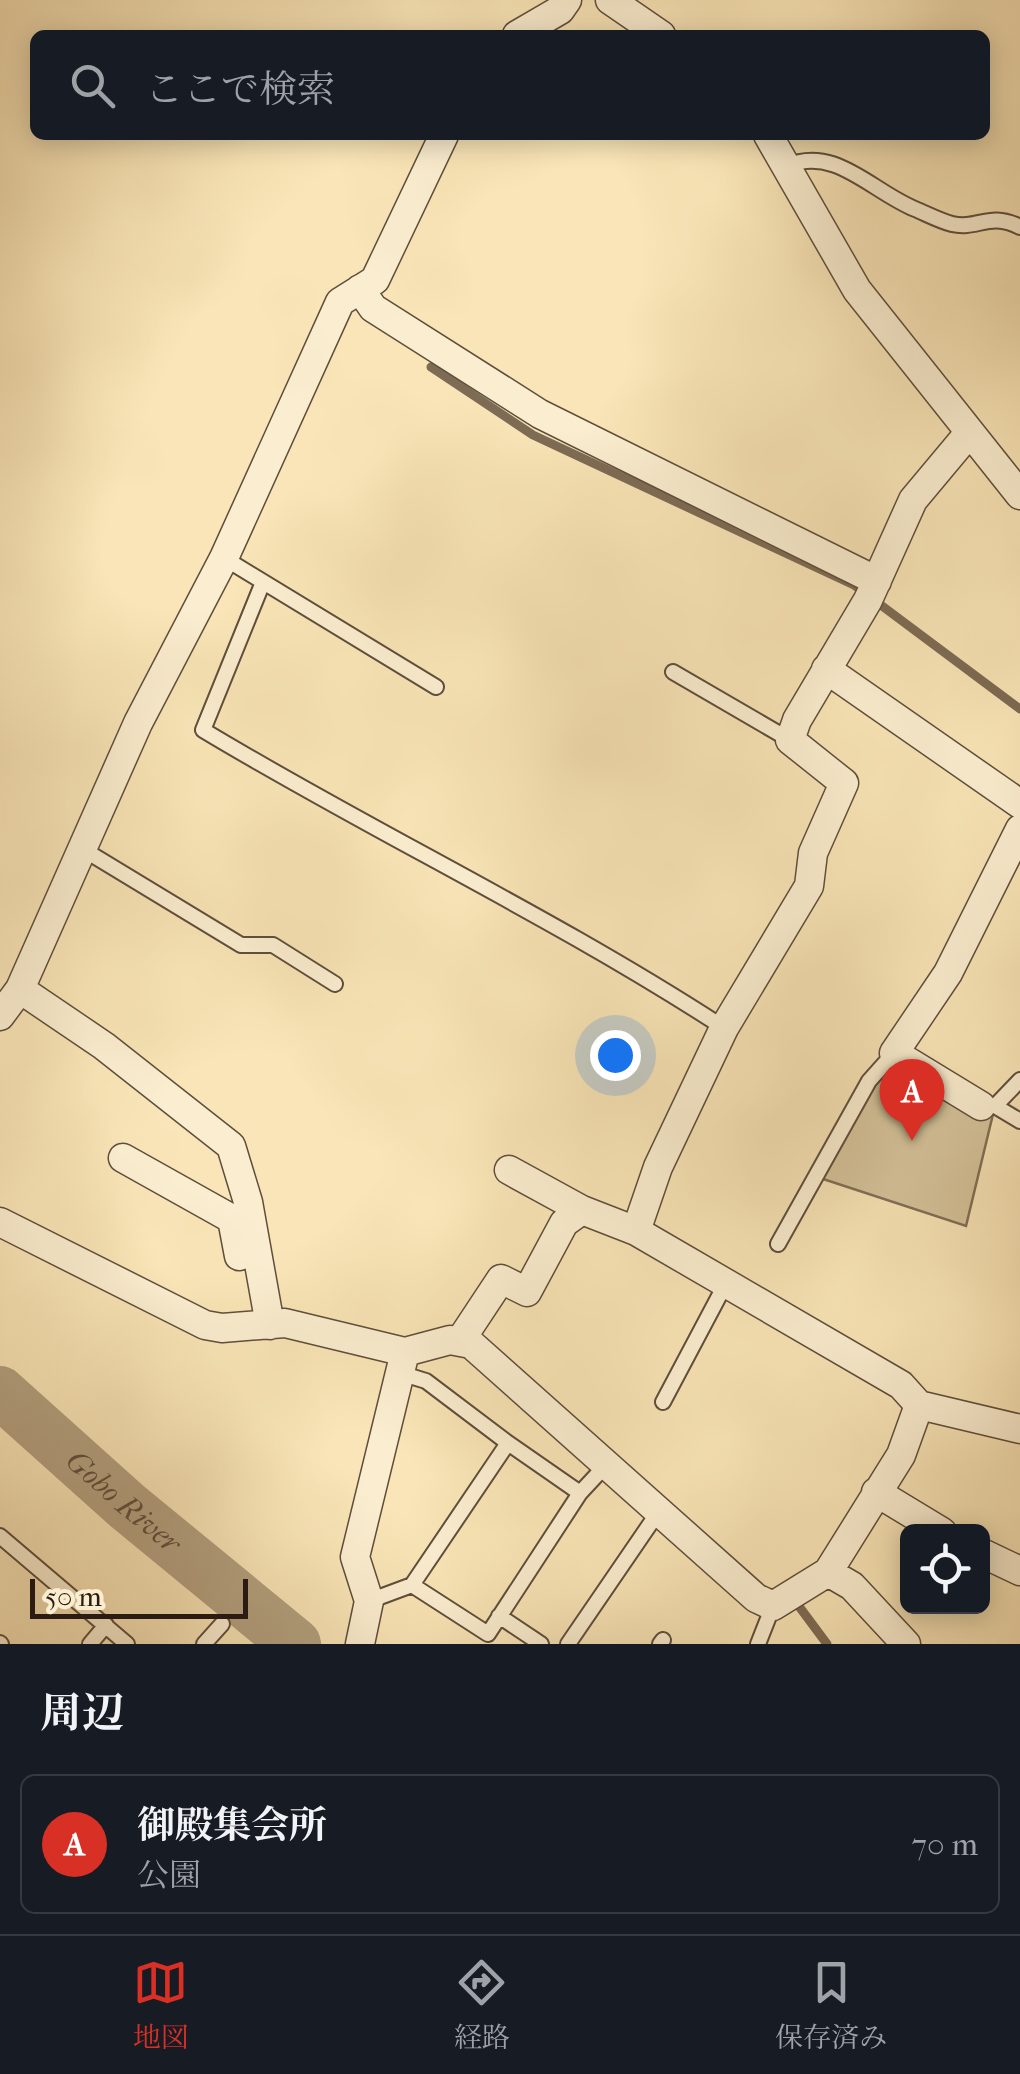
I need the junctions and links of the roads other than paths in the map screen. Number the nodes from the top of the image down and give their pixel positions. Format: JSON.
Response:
{"nodes":[{"id":1,"x":567,"y":0,"type":"edge"},
{"id":2,"x":610,"y":0,"type":"edge"},
{"id":3,"x":526,"y":30,"type":"edge"},
{"id":4,"x":653,"y":30,"type":"edge"},
{"id":5,"x":442,"y":140,"type":"edge"},
{"id":6,"x":771,"y":140,"type":"edge"},
{"id":7,"x":787,"y":166,"type":"junction"},
{"id":8,"x":1020,"y":227,"type":"edge"},
{"id":9,"x":360,"y":289,"type":"junction"},
{"id":10,"x":969,"y":434,"type":"junction"},
{"id":11,"x":1020,"y":495,"type":"edge"},
{"id":12,"x":224,"y":558,"type":"junction"},
{"id":13,"x":263,"y":582,"type":"junction"},
{"id":14,"x":872,"y":591,"type":"junction"},
{"id":15,"x":826,"y":669,"type":"junction"},
{"id":16,"x":673,"y":672,"type":"dead end"},
{"id":17,"x":436,"y":687,"type":"dead end"},
{"id":18,"x":790,"y":740,"type":"junction"},
{"id":19,"x":1020,"y":804,"type":"edge"},
{"id":20,"x":1020,"y":830,"type":"edge"},
{"id":21,"x":81,"y":848,"type":"junction"},
{"id":22,"x":335,"y":984,"type":"dead end"},
{"id":23,"x":20,"y":989,"type":"junction"},
{"id":24,"x":0,"y":1016,"type":"edge"},
{"id":25,"x":724,"y":1028,"type":"junction"},
{"id":26,"x":894,"y":1052,"type":"junction"},
{"id":27,"x":1020,"y":1080,"type":"edge"},
{"id":28,"x":988,"y":1106,"type":"junction"},
{"id":29,"x":1020,"y":1121,"type":"edge"},
{"id":30,"x":123,"y":1158,"type":"dead end"},
{"id":31,"x":509,"y":1170,"type":"dead end"},
{"id":32,"x":582,"y":1210,"type":"junction"},
{"id":33,"x":0,"y":1222,"type":"edge"},
{"id":34,"x":636,"y":1232,"type":"junction"},
{"id":35,"x":778,"y":1244,"type":"dead end"},
{"id":36,"x":726,"y":1283,"type":"junction"},
{"id":37,"x":261,"y":1326,"type":"junction"},
{"id":38,"x":460,"y":1341,"type":"junction"},
{"id":39,"x":402,"y":1362,"type":"junction"},
{"id":40,"x":662,"y":1402,"type":"dead end"},
{"id":41,"x":919,"y":1404,"type":"junction"},
{"id":42,"x":1020,"y":1429,"type":"edge"},
{"id":43,"x":508,"y":1444,"type":"junction"},
{"id":44,"x":606,"y":1464,"type":"junction"},
{"id":45,"x":876,"y":1492,"type":"junction"},
{"id":46,"x":580,"y":1493,"type":"junction"},
{"id":47,"x":659,"y":1511,"type":"junction"},
{"id":48,"x":929,"y":1524,"type":"edge"},
{"id":49,"x":0,"y":1536,"type":"edge"},
{"id":50,"x":990,"y":1557,"type":"edge"},
{"id":51,"x":828,"y":1572,"type":"junction"},
{"id":52,"x":1020,"y":1572,"type":"edge"},
{"id":53,"x":412,"y":1585,"type":"junction"},
{"id":54,"x":369,"y":1601,"type":"junction"},
{"id":55,"x":773,"y":1606,"type":"junction"},
{"id":56,"x":500,"y":1616,"type":"junction"},
{"id":57,"x":222,"y":1624,"type":"dead end"},
{"id":58,"x":106,"y":1625,"type":"junction"},
{"id":59,"x":484,"y":1639,"type":"edge"},
{"id":60,"x":90,"y":1644,"type":"edge"},
{"id":61,"x":127,"y":1644,"type":"edge"},
{"id":62,"x":204,"y":1644,"type":"edge"},
{"id":63,"x":360,"y":1644,"type":"edge"},
{"id":64,"x":541,"y":1644,"type":"edge"},
{"id":65,"x":568,"y":1644,"type":"edge"},
{"id":66,"x":758,"y":1644,"type":"edge"},
{"id":67,"x":906,"y":1644,"type":"edge"}],
"edges":[{"from":1,"to":3,"type":"street"},
{"from":2,"to":4,"type":"street"},
{"from":5,"to":9,"type":"street"},
{"from":6,"to":7,"type":"street"},
{"from":7,"to":8,"type":"lane"},
{"from":7,"to":10,"type":"street"},
{"from":9,"to":12,"type":"street"},
{"from":9,"to":14,"type":"street"},
{"from":10,"to":11,"type":"street"},
{"from":10,"to":14,"type":"street"},
{"from":12,"to":13,"type":"lane"},
{"from":12,"to":21,"type":"street"},
{"from":13,"to":17,"type":"lane"},
{"from":13,"to":25,"type":"lane"},
{"from":14,"to":15,"type":"street"},
{"from":15,"to":18,"type":"street"},
{"from":15,"to":19,"type":"street"},
{"from":16,"to":18,"type":"lane"},
{"from":18,"to":25,"type":"street"},
{"from":20,"to":26,"type":"street"},
{"from":21,"to":22,"type":"lane"},
{"from":21,"to":23,"type":"street"},
{"from":23,"to":24,"type":"street"},
{"from":23,"to":37,"type":"street"},
{"from":25,"to":34,"type":"street"},
{"from":26,"to":28,"type":"street"},
{"from":26,"to":35,"type":"lane"},
{"from":27,"to":28,"type":"lane"},
{"from":28,"to":29,"type":"lane"},
{"from":30,"to":37,"type":"street"},
{"from":31,"to":32,"type":"street"},
{"from":32,"to":34,"type":"street"},
{"from":32,"to":38,"type":"street"},
{"from":33,"to":37,"type":"street"},
{"from":34,"to":36,"type":"street"},
{"from":36,"to":40,"type":"lane"},
{"from":36,"to":41,"type":"street"},
{"from":37,"to":39,"type":"street"},
{"from":38,"to":39,"type":"street"},
{"from":38,"to":44,"type":"street"},
{"from":39,"to":43,"type":"lane"},
{"from":39,"to":54,"type":"street"},
{"from":41,"to":42,"type":"street"},
{"from":41,"to":45,"type":"street"},
{"from":43,"to":46,"type":"lane"},
{"from":43,"to":53,"type":"lane"},
{"from":44,"to":46,"type":"lane"},
{"from":44,"to":47,"type":"street"},
{"from":45,"to":48,"type":"street"},
{"from":45,"to":51,"type":"street"},
{"from":46,"to":56,"type":"lane"},
{"from":47,"to":55,"type":"street"},
{"from":47,"to":65,"type":"lane"},
{"from":49,"to":58,"type":"lane"},
{"from":50,"to":52,"type":"street"},
{"from":51,"to":55,"type":"street"},
{"from":51,"to":67,"type":"street"},
{"from":53,"to":54,"type":"lane"},
{"from":53,"to":59,"type":"lane"},
{"from":54,"to":63,"type":"street"},
{"from":55,"to":66,"type":"lane"},
{"from":56,"to":59,"type":"lane"},
{"from":56,"to":64,"type":"lane"},
{"from":57,"to":62,"type":"lane"},
{"from":58,"to":60,"type":"lane"},
{"from":58,"to":61,"type":"lane"}]}
